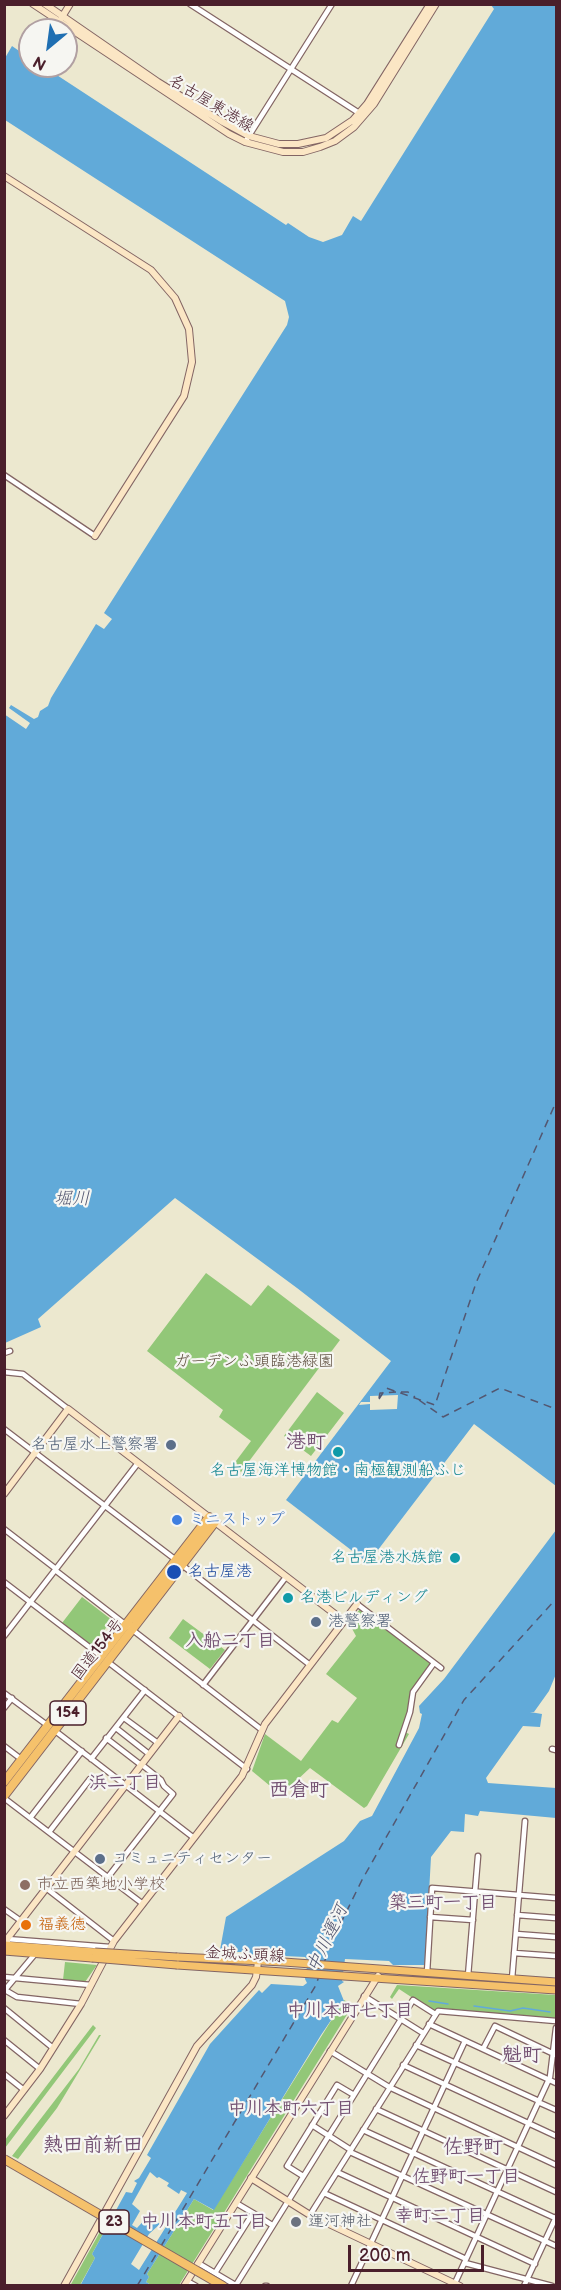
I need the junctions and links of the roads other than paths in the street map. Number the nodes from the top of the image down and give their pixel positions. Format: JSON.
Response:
{"nodes":[{"id":1,"x":33,"y":4,"type":"edge"},
{"id":2,"x":45,"y":4,"type":"edge"},
{"id":3,"x":70,"y":4,"type":"edge"},
{"id":4,"x":190,"y":4,"type":"edge"},
{"id":5,"x":332,"y":4,"type":"edge"},
{"id":6,"x":430,"y":4,"type":"edge"},
{"id":7,"x":436,"y":4,"type":"edge"},
{"id":8,"x":61,"y":18,"type":"junction"},
{"id":9,"x":78,"y":29,"type":"edge"},
{"id":10,"x":291,"y":69,"type":"junction"},
{"id":11,"x":359,"y":113,"type":"junction"},
{"id":12,"x":247,"y":139,"type":"junction"},
{"id":13,"x":4,"y":176,"type":"edge"},
{"id":14,"x":4,"y":475,"type":"edge"},
{"id":15,"x":95,"y":536,"type":"joint"},
{"id":16,"x":10,"y":1351,"type":"dead end"},
{"id":17,"x":4,"y":1353,"type":"edge"},
{"id":18,"x":4,"y":1372,"type":"edge"},
{"id":19,"x":68,"y":1409,"type":"junction"},
{"id":20,"x":4,"y":1429,"type":"edge"},
{"id":21,"x":35,"y":1453,"type":"junction"},
{"id":22,"x":138,"y":1463,"type":"junction"},
{"id":23,"x":4,"y":1494,"type":"edge"},
{"id":24,"x":105,"y":1506,"type":"junction"},
{"id":25,"x":212,"y":1519,"type":"junction"},
{"id":26,"x":4,"y":1529,"type":"edge"},
{"id":27,"x":179,"y":1562,"type":"junction"},
{"id":28,"x":56,"y":1569,"type":"junction"},
{"id":29,"x":286,"y":1576,"type":"junction"},
{"id":30,"x":4,"y":1582,"type":"edge"},
{"id":31,"x":31,"y":1602,"type":"junction"},
{"id":32,"x":357,"y":1604,"type":"joint"},
{"id":33,"x":253,"y":1620,"type":"junction"},
{"id":34,"x":344,"y":1621,"type":"junction"},
{"id":35,"x":129,"y":1628,"type":"junction"},
{"id":36,"x":4,"y":1636,"type":"edge"},
{"id":37,"x":105,"y":1659,"type":"junction"},
{"id":38,"x":434,"y":1663,"type":"junction"},
{"id":39,"x":310,"y":1665,"type":"junction"},
{"id":40,"x":441,"y":1668,"type":"dead end"},
{"id":41,"x":203,"y":1685,"type":"junction"},
{"id":42,"x":145,"y":1690,"type":"junction"},
{"id":43,"x":4,"y":1693,"type":"edge"},
{"id":44,"x":12,"y":1698,"type":"junction"},
{"id":45,"x":4,"y":1708,"type":"edge"},
{"id":46,"x":178,"y":1716,"type":"junction"},
{"id":47,"x":124,"y":1718,"type":"junction"},
{"id":48,"x":51,"y":1728,"type":"junction"},
{"id":49,"x":116,"y":1728,"type":"junction"},
{"id":50,"x":262,"y":1730,"type":"junction"},
{"id":51,"x":106,"y":1738,"type":"junction"},
{"id":52,"x":158,"y":1743,"type":"junction"},
{"id":53,"x":399,"y":1745,"type":"dead end"},
{"id":54,"x":4,"y":1746,"type":"edge"},
{"id":55,"x":82,"y":1752,"type":"junction"},
{"id":56,"x":149,"y":1754,"type":"junction"},
{"id":57,"x":91,"y":1759,"type":"junction"},
{"id":58,"x":22,"y":1760,"type":"junction"},
{"id":59,"x":141,"y":1765,"type":"junction"},
{"id":60,"x":247,"y":1768,"type":"junction"},
{"id":61,"x":90,"y":1779,"type":"dead end"},
{"id":62,"x":4,"y":1782,"type":"edge"},
{"id":63,"x":125,"y":1785,"type":"junction"},
{"id":64,"x":4,"y":1797,"type":"edge"},
{"id":65,"x":159,"y":1811,"type":"junction"},
{"id":66,"x":30,"y":1818,"type":"junction"},
{"id":67,"x":525,"y":1821,"type":"dead end"},
{"id":68,"x":49,"y":1832,"type":"junction"},
{"id":69,"x":194,"y":1838,"type":"junction"},
{"id":70,"x":74,"y":1852,"type":"junction"},
{"id":71,"x":478,"y":1856,"type":"dead end"},
{"id":72,"x":108,"y":1877,"type":"junction"},
{"id":73,"x":46,"y":1888,"type":"junction"},
{"id":74,"x":476,"y":1892,"type":"junction"},
{"id":75,"x":519,"y":1895,"type":"junction"},
{"id":76,"x":556,"y":1898,"type":"edge"},
{"id":77,"x":143,"y":1904,"type":"junction"},
{"id":78,"x":4,"y":1909,"type":"edge"},
{"id":79,"x":517,"y":1915,"type":"junction"},
{"id":80,"x":430,"y":1917,"type":"junction"},
{"id":81,"x":556,"y":1918,"type":"edge"},
{"id":82,"x":473,"y":1920,"type":"junction"},
{"id":83,"x":21,"y":1921,"type":"junction"},
{"id":84,"x":516,"y":1934,"type":"junction"},
{"id":85,"x":556,"y":1937,"type":"edge"},
{"id":86,"x":112,"y":1944,"type":"junction"},
{"id":87,"x":6,"y":1945,"type":"edge"},
{"id":88,"x":514,"y":1953,"type":"junction"},
{"id":89,"x":35,"y":1954,"type":"junction"},
{"id":90,"x":94,"y":1955,"type":"junction"},
{"id":91,"x":556,"y":1956,"type":"edge"},
{"id":92,"x":258,"y":1965,"type":"junction"},
{"id":93,"x":362,"y":1973,"type":"junction"},
{"id":94,"x":427,"y":1973,"type":"junction"},
{"id":95,"x":378,"y":1974,"type":"junction"},
{"id":96,"x":468,"y":1976,"type":"junction"},
{"id":97,"x":4,"y":1977,"type":"edge"},
{"id":98,"x":15,"y":1978,"type":"junction"},
{"id":99,"x":512,"y":1979,"type":"junction"},
{"id":100,"x":556,"y":1982,"type":"edge"},
{"id":101,"x":91,"y":1985,"type":"junction"},
{"id":102,"x":5,"y":1990,"type":"edge"},
{"id":103,"x":556,"y":1990,"type":"edge"},
{"id":104,"x":364,"y":1996,"type":"junction"},
{"id":105,"x":81,"y":2004,"type":"junction"},
{"id":106,"x":4,"y":2008,"type":"edge"},
{"id":107,"x":435,"y":2014,"type":"junction"},
{"id":108,"x":495,"y":2016,"type":"junction"},
{"id":109,"x":401,"y":2019,"type":"junction"},
{"id":110,"x":556,"y":2021,"type":"edge"},
{"id":111,"x":429,"y":2024,"type":"junction"},
{"id":112,"x":495,"y":2026,"type":"junction"},
{"id":113,"x":556,"y":2028,"type":"edge"},
{"id":114,"x":423,"y":2033,"type":"junction"},
{"id":115,"x":556,"y":2033,"type":"edge"},
{"id":116,"x":4,"y":2040,"type":"edge"},
{"id":117,"x":465,"y":2041,"type":"junction"},
{"id":118,"x":416,"y":2045,"type":"junction"},
{"id":119,"x":53,"y":2048,"type":"junction"},
{"id":120,"x":483,"y":2049,"type":"junction"},
{"id":121,"x":330,"y":2051,"type":"junction"},
{"id":122,"x":555,"y":2054,"type":"edge"},
{"id":123,"x":455,"y":2063,"type":"junction"},
{"id":124,"x":403,"y":2065,"type":"junction"},
{"id":125,"x":40,"y":2069,"type":"junction"},
{"id":126,"x":367,"y":2073,"type":"junction"},
{"id":127,"x":4,"y":2074,"type":"edge"},
{"id":128,"x":549,"y":2079,"type":"junction"},
{"id":129,"x":556,"y":2083,"type":"edge"},
{"id":130,"x":445,"y":2085,"type":"junction"},
{"id":131,"x":389,"y":2087,"type":"junction"},
{"id":132,"x":24,"y":2090,"type":"junction"},
{"id":133,"x":354,"y":2095,"type":"junction"},
{"id":134,"x":538,"y":2102,"type":"junction"},
{"id":135,"x":7,"y":2106,"type":"edge"},
{"id":136,"x":434,"y":2108,"type":"junction"},
{"id":137,"x":376,"y":2109,"type":"junction"},
{"id":138,"x":556,"y":2110,"type":"edge"},
{"id":139,"x":4,"y":2116,"type":"edge"},
{"id":140,"x":529,"y":2123,"type":"junction"},
{"id":141,"x":312,"y":2125,"type":"junction"},
{"id":142,"x":363,"y":2130,"type":"junction"},
{"id":143,"x":424,"y":2131,"type":"junction"},
{"id":144,"x":328,"y":2136,"type":"junction"},
{"id":145,"x":556,"y":2136,"type":"edge"},
{"id":146,"x":518,"y":2147,"type":"junction"},
{"id":147,"x":350,"y":2151,"type":"junction"},
{"id":148,"x":414,"y":2153,"type":"junction"},
{"id":149,"x":4,"y":2159,"type":"edge"},
{"id":150,"x":4,"y":2165,"type":"edge"},
{"id":151,"x":556,"y":2165,"type":"edge"},
{"id":152,"x":508,"y":2169,"type":"junction"},
{"id":153,"x":337,"y":2172,"type":"junction"},
{"id":154,"x":303,"y":2176,"type":"junction"},
{"id":155,"x":403,"y":2176,"type":"junction"},
{"id":156,"x":251,"y":2178,"type":"junction"},
{"id":157,"x":497,"y":2191,"type":"junction"},
{"id":158,"x":556,"y":2192,"type":"edge"},
{"id":159,"x":324,"y":2193,"type":"junction"},
{"id":160,"x":393,"y":2198,"type":"junction"},
{"id":161,"x":288,"y":2200,"type":"junction"},
{"id":162,"x":236,"y":2203,"type":"junction"},
{"id":163,"x":252,"y":2213,"type":"junction"},
{"id":164,"x":487,"y":2214,"type":"junction"},
{"id":165,"x":310,"y":2215,"type":"junction"},
{"id":166,"x":556,"y":2217,"type":"edge"},
{"id":167,"x":383,"y":2221,"type":"junction"},
{"id":168,"x":272,"y":2225,"type":"junction"},
{"id":169,"x":477,"y":2237,"type":"junction"},
{"id":170,"x":545,"y":2241,"type":"junction"},
{"id":171,"x":372,"y":2243,"type":"junction"},
{"id":172,"x":556,"y":2246,"type":"edge"},
{"id":173,"x":466,"y":2261,"type":"junction"},
{"id":174,"x":198,"y":2263,"type":"junction"},
{"id":175,"x":534,"y":2264,"type":"junction"},
{"id":176,"x":215,"y":2273,"type":"junction"},
{"id":177,"x":527,"y":2279,"type":"junction"},
{"id":178,"x":186,"y":2283,"type":"edge"},
{"id":179,"x":455,"y":2284,"type":"edge"},
{"id":180,"x":236,"y":2285,"type":"edge"},
{"id":181,"x":64,"y":2286,"type":"edge"},
{"id":182,"x":196,"y":2286,"type":"edge"},
{"id":183,"x":212,"y":2286,"type":"edge"},
{"id":184,"x":223,"y":2286,"type":"edge"},
{"id":185,"x":351,"y":2286,"type":"edge"},
{"id":186,"x":525,"y":2286,"type":"edge"},
{"id":187,"x":552,"y":2286,"type":"edge"}],
"edges":[{"from":1,"to":8,"type":"street","name":"名古屋東港線"},
{"from":2,"to":8,"type":"street","name":"名古屋東港線"},
{"from":3,"to":8,"type":"street"},
{"from":4,"to":10,"type":"street"},
{"from":5,"to":10,"type":"street"},
{"from":6,"to":11,"type":"street","name":"名古屋東港線"},
{"from":7,"to":12,"type":"street","name":"名古屋東港線"},
{"from":9,"to":12,"type":"street","name":"名古屋東港線"},
{"from":10,"to":11,"type":"street"},
{"from":10,"to":12,"type":"street"},
{"from":11,"to":12,"type":"street","name":"名古屋東港線"},
{"from":13,"to":15,"type":"street"},
{"from":14,"to":15,"type":"street"},
{"from":16,"to":17,"type":"street"},
{"from":18,"to":19,"type":"street"},
{"from":19,"to":21,"type":"street"},
{"from":19,"to":22,"type":"street"},
{"from":20,"to":21,"type":"street"},
{"from":21,"to":23,"type":"street"},
{"from":21,"to":24,"type":"street"},
{"from":22,"to":24,"type":"street"},
{"from":22,"to":25,"type":"street"},
{"from":24,"to":27,"type":"street"},
{"from":24,"to":28,"type":"street"},
{"from":25,"to":27,"type":"highway","name":"国道154号","number":"154"},
{"from":25,"to":29,"type":"street"},
{"from":26,"to":28,"type":"street"},
{"from":27,"to":33,"type":"street"},
{"from":27,"to":35,"type":"highway","name":"国道154号","number":"154"},
{"from":28,"to":31,"type":"street"},
{"from":28,"to":35,"type":"street"},
{"from":29,"to":33,"type":"street"},
{"from":29,"to":34,"type":"street"},
{"from":30,"to":31,"type":"street"},
{"from":31,"to":36,"type":"street"},
{"from":31,"to":37,"type":"street"},
{"from":32,"to":34,"type":"street"},
{"from":32,"to":38,"type":"street"},
{"from":33,"to":39,"type":"street"},
{"from":33,"to":41,"type":"street"},
{"from":34,"to":39,"type":"street"},
{"from":35,"to":37,"type":"highway","name":"国道154号","number":"154"},
{"from":35,"to":41,"type":"street"},
{"from":37,"to":42,"type":"street"},
{"from":37,"to":48,"type":"highway","name":"国道154号","number":"154"},
{"from":38,"to":40,"type":"street"},
{"from":38,"to":53,"type":"street"},
{"from":39,"to":50,"type":"street"},
{"from":41,"to":50,"type":"street"},
{"from":42,"to":46,"type":"street"},
{"from":42,"to":47,"type":"street"},
{"from":43,"to":44,"type":"street"},
{"from":44,"to":45,"type":"street"},
{"from":44,"to":48,"type":"street"},
{"from":46,"to":52,"type":"street"},
{"from":46,"to":60,"type":"street"},
{"from":47,"to":49,"type":"street"},
{"from":47,"to":52,"type":"street"},
{"from":48,"to":55,"type":"street"},
{"from":48,"to":58,"type":"highway","name":"国道154号","number":"154"},
{"from":48,"to":64,"type":"highway","name":"国道154号","number":"154"},
{"from":49,"to":51,"type":"street"},
{"from":49,"to":56,"type":"street"},
{"from":50,"to":60,"type":"street"},
{"from":51,"to":57,"type":"street"},
{"from":51,"to":59,"type":"street"},
{"from":52,"to":56,"type":"street"},
{"from":54,"to":58,"type":"street"},
{"from":55,"to":57,"type":"street"},
{"from":55,"to":66,"type":"street"},
{"from":56,"to":59,"type":"street"},
{"from":57,"to":63,"type":"street"},
{"from":58,"to":62,"type":"highway","name":"国道154号","number":"154"},
{"from":59,"to":63,"type":"street"},
{"from":59,"to":65,"type":"street"},
{"from":60,"to":69,"type":"street"},
{"from":61,"to":68,"type":"street"},
{"from":63,"to":65,"type":"street"},
{"from":63,"to":70,"type":"street"},
{"from":64,"to":66,"type":"street"},
{"from":65,"to":69,"type":"street"},
{"from":65,"to":72,"type":"street"},
{"from":66,"to":68,"type":"street"},
{"from":67,"to":75,"type":"street"},
{"from":68,"to":70,"type":"street"},
{"from":69,"to":77,"type":"street"},
{"from":70,"to":72,"type":"street"},
{"from":70,"to":73,"type":"street"},
{"from":71,"to":74,"type":"street"},
{"from":72,"to":77,"type":"street"},
{"from":73,"to":83,"type":"street"},
{"from":73,"to":86,"type":"street"},
{"from":74,"to":75,"type":"street"},
{"from":74,"to":80,"type":"street"},
{"from":74,"to":82,"type":"street"},
{"from":75,"to":76,"type":"street"},
{"from":75,"to":79,"type":"street"},
{"from":77,"to":86,"type":"street"},
{"from":78,"to":83,"type":"street"},
{"from":79,"to":81,"type":"street"},
{"from":79,"to":84,"type":"street"},
{"from":80,"to":82,"type":"street"},
{"from":80,"to":94,"type":"street"},
{"from":82,"to":96,"type":"street"},
{"from":83,"to":87,"type":"street"},
{"from":84,"to":85,"type":"street"},
{"from":84,"to":88,"type":"street"},
{"from":86,"to":87,"type":"street"},
{"from":86,"to":101,"type":"street"},
{"from":87,"to":89,"type":"main road","name":"金城ふ頭線"},
{"from":87,"to":90,"type":"main road","name":"金城ふ頭線"},
{"from":88,"to":91,"type":"street"},
{"from":88,"to":99,"type":"street"},
{"from":89,"to":90,"type":"main road","name":"金城ふ頭線"},
{"from":89,"to":98,"type":"street"},
{"from":90,"to":92,"type":"main road","name":"金城ふ頭線","bridge":true},
{"from":92,"to":93,"type":"main road","name":"金城ふ頭線"},
{"from":92,"to":93,"type":"main road","name":"金城ふ頭線"},
{"from":92,"to":181,"type":"street"},
{"from":93,"to":95,"type":"main road","name":"金城ふ頭線"},
{"from":94,"to":95,"type":"main road","name":"金城ふ頭線"},
{"from":94,"to":96,"type":"main road","name":"金城ふ頭線"},
{"from":95,"to":103,"type":"main road","name":"金城ふ頭線"},
{"from":95,"to":104,"type":"street"},
{"from":96,"to":99,"type":"main road","name":"金城ふ頭線"},
{"from":97,"to":98,"type":"street"},
{"from":98,"to":101,"type":"street"},
{"from":98,"to":102,"type":"street"},
{"from":99,"to":100,"type":"main road","name":"金城ふ頭線"},
{"from":101,"to":105,"type":"street"},
{"from":102,"to":105,"type":"street"},
{"from":104,"to":109,"type":"street"},
{"from":104,"to":121,"type":"street"},
{"from":105,"to":119,"type":"street"},
{"from":106,"to":119,"type":"street"},
{"from":107,"to":108,"type":"street"},
{"from":107,"to":109,"type":"street"},
{"from":107,"to":111,"type":"street"},
{"from":108,"to":110,"type":"street"},
{"from":108,"to":112,"type":"street"},
{"from":109,"to":114,"type":"street"},
{"from":109,"to":126,"type":"street"},
{"from":111,"to":114,"type":"street"},
{"from":111,"to":117,"type":"street"},
{"from":112,"to":120,"type":"street"},
{"from":112,"to":122,"type":"street"},
{"from":113,"to":115,"type":"street"},
{"from":114,"to":118,"type":"street"},
{"from":115,"to":122,"type":"street"},
{"from":116,"to":125,"type":"street"},
{"from":117,"to":120,"type":"street"},
{"from":117,"to":123,"type":"street"},
{"from":118,"to":123,"type":"street"},
{"from":118,"to":124,"type":"street"},
{"from":119,"to":125,"type":"street"},
{"from":120,"to":128,"type":"street"},
{"from":121,"to":126,"type":"street"},
{"from":121,"to":156,"type":"street"},
{"from":122,"to":128,"type":"street"},
{"from":123,"to":130,"type":"street"},
{"from":123,"to":134,"type":"street"},
{"from":124,"to":130,"type":"street"},
{"from":124,"to":131,"type":"street"},
{"from":125,"to":132,"type":"street"},
{"from":126,"to":131,"type":"street"},
{"from":126,"to":133,"type":"street"},
{"from":127,"to":132,"type":"street"},
{"from":128,"to":129,"type":"street"},
{"from":128,"to":134,"type":"street"},
{"from":130,"to":136,"type":"street"},
{"from":130,"to":140,"type":"street"},
{"from":131,"to":136,"type":"street"},
{"from":131,"to":137,"type":"street"},
{"from":132,"to":135,"type":"street"},
{"from":133,"to":141,"type":"street"},
{"from":133,"to":144,"type":"street"},
{"from":134,"to":138,"type":"street"},
{"from":134,"to":140,"type":"street"},
{"from":135,"to":139,"type":"street"},
{"from":136,"to":143,"type":"street"},
{"from":136,"to":146,"type":"street"},
{"from":137,"to":142,"type":"street"},
{"from":137,"to":143,"type":"street"},
{"from":140,"to":145,"type":"street"},
{"from":140,"to":146,"type":"street"},
{"from":141,"to":144,"type":"street"},
{"from":141,"to":154,"type":"street"},
{"from":142,"to":147,"type":"street"},
{"from":142,"to":148,"type":"street"},
{"from":143,"to":148,"type":"street"},
{"from":143,"to":152,"type":"street"},
{"from":144,"to":147,"type":"street"},
{"from":144,"to":154,"type":"street"},
{"from":146,"to":151,"type":"street"},
{"from":146,"to":152,"type":"street"},
{"from":147,"to":153,"type":"street"},
{"from":147,"to":155,"type":"street"},
{"from":148,"to":155,"type":"street"},
{"from":148,"to":157,"type":"street"},
{"from":149,"to":184,"type":"highway","number":"23","bridge":true},
{"from":150,"to":183,"type":"highway","number":"23"},
{"from":152,"to":157,"type":"street"},
{"from":152,"to":158,"type":"street"},
{"from":153,"to":159,"type":"street"},
{"from":153,"to":160,"type":"street"},
{"from":154,"to":161,"type":"street"},
{"from":155,"to":160,"type":"street"},
{"from":155,"to":164,"type":"street"},
{"from":156,"to":161,"type":"street"},
{"from":156,"to":162,"type":"street"},
{"from":157,"to":164,"type":"street"},
{"from":157,"to":166,"type":"street"},
{"from":159,"to":165,"type":"street"},
{"from":159,"to":167,"type":"street"},
{"from":160,"to":167,"type":"street"},
{"from":160,"to":169,"type":"street"},
{"from":161,"to":165,"type":"street"},
{"from":161,"to":168,"type":"street"},
{"from":162,"to":163,"type":"street"},
{"from":162,"to":174,"type":"street"},
{"from":163,"to":168,"type":"street"},
{"from":163,"to":176,"type":"street"},
{"from":164,"to":169,"type":"street"},
{"from":164,"to":170,"type":"street"},
{"from":165,"to":171,"type":"street"},
{"from":166,"to":170,"type":"street"},
{"from":167,"to":171,"type":"street"},
{"from":167,"to":173,"type":"street"},
{"from":168,"to":180,"type":"street"},
{"from":169,"to":173,"type":"street"},
{"from":169,"to":175,"type":"street"},
{"from":170,"to":172,"type":"street"},
{"from":170,"to":175,"type":"street"},
{"from":171,"to":179,"type":"street"},
{"from":171,"to":185,"type":"street"},
{"from":173,"to":177,"type":"street"},
{"from":173,"to":179,"type":"street"},
{"from":174,"to":176,"type":"street"},
{"from":174,"to":178,"type":"street"},
{"from":175,"to":177,"type":"street"},
{"from":176,"to":180,"type":"street"},
{"from":177,"to":186,"type":"street"},
{"from":177,"to":187,"type":"street"},
{"from":178,"to":182,"type":"street"}]}
